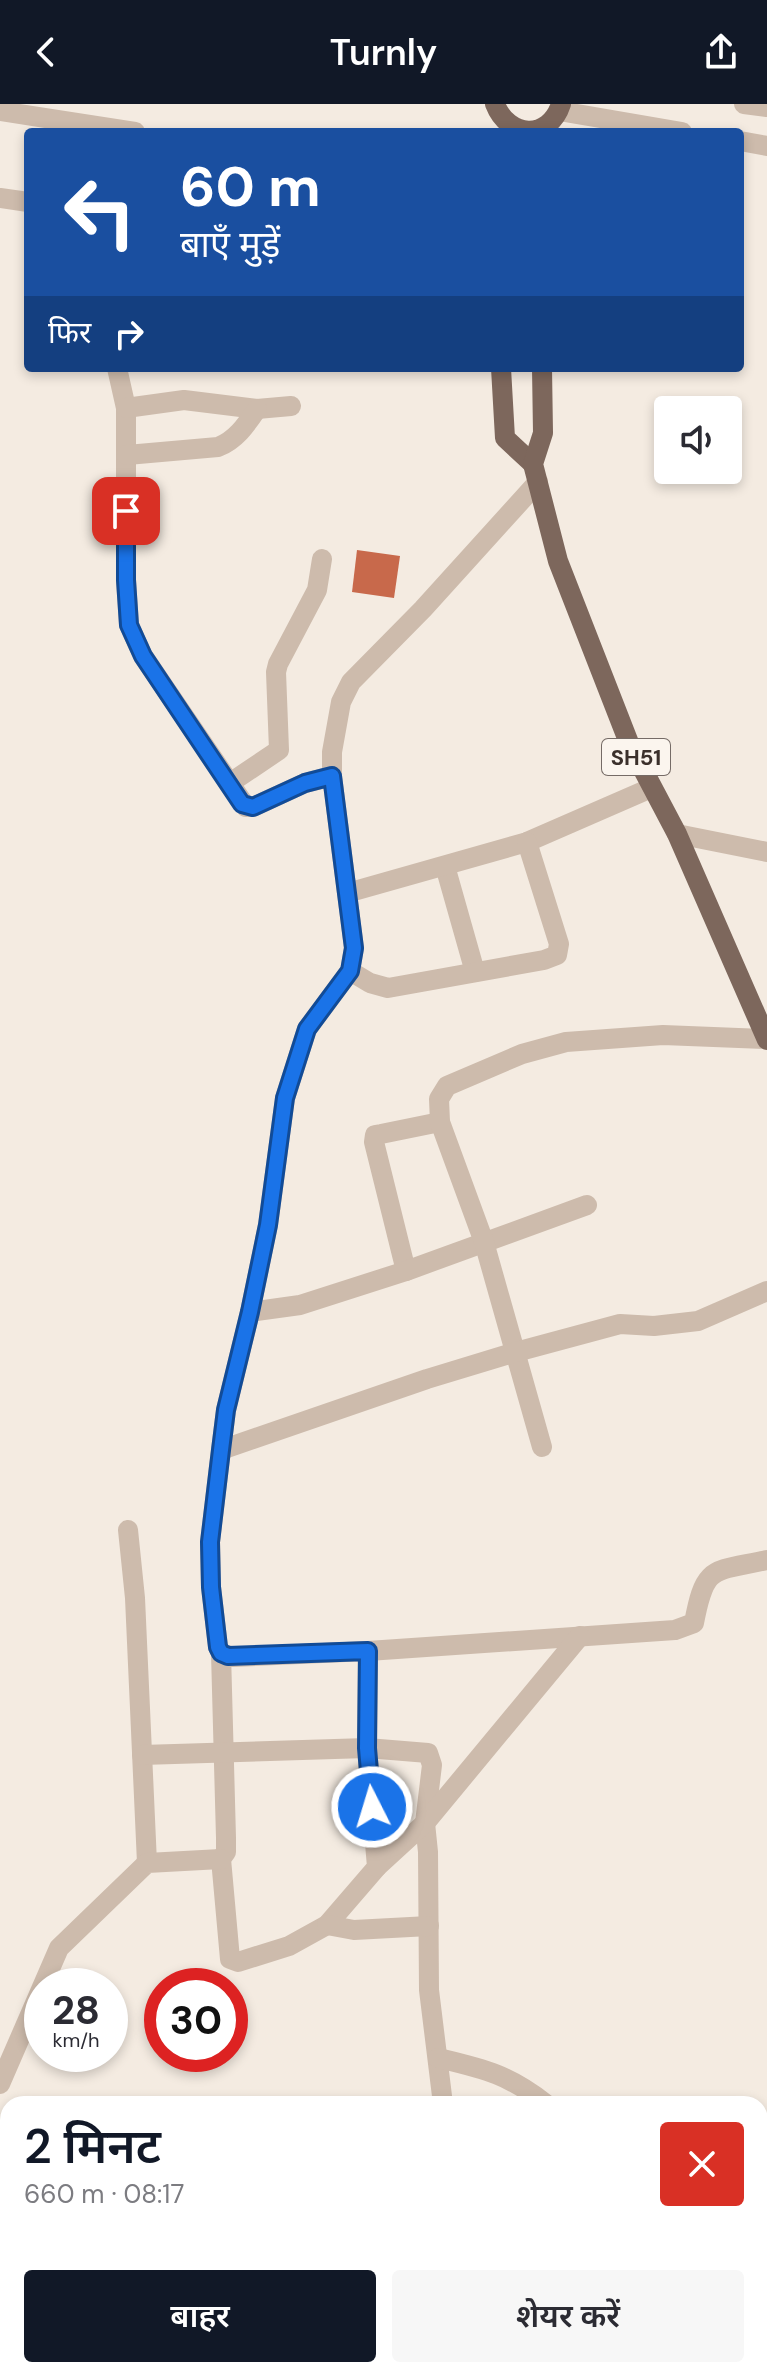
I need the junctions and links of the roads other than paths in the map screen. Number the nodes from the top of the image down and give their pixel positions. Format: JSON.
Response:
{"nodes":[{"id":1,"x":495,"y":104,"type":"edge"},
{"id":2,"x":744,"y":104,"type":"edge"},
{"id":3,"x":767,"y":107,"type":"edge"},
{"id":4,"x":560,"y":108,"type":"edge"},
{"id":5,"x":0,"y":111,"type":"edge"},
{"id":6,"x":505,"y":127,"type":"edge"},
{"id":7,"x":109,"y":128,"type":"edge"},
{"id":8,"x":543,"y":128,"type":"edge"},
{"id":9,"x":662,"y":128,"type":"edge"},
{"id":10,"x":744,"y":142,"type":"edge"},
{"id":11,"x":767,"y":146,"type":"edge"},
{"id":12,"x":0,"y":198,"type":"edge"},
{"id":13,"x":24,"y":201,"type":"edge"},
{"id":14,"x":118,"y":372,"type":"edge"},
{"id":15,"x":501,"y":372,"type":"edge"},
{"id":16,"x":542,"y":372,"type":"edge"},
{"id":17,"x":291,"y":406,"type":"dead end"},
{"id":18,"x":126,"y":408,"type":"junction"},
{"id":19,"x":257,"y":409,"type":"junction"},
{"id":20,"x":127,"y":455,"type":"junction"},
{"id":21,"x":536,"y":473,"type":"junction"},
{"id":22,"x":322,"y":559,"type":"dead end"},
{"id":23,"x":332,"y":776,"type":"junction"},
{"id":24,"x":230,"y":783,"type":"junction"},
{"id":25,"x":651,"y":788,"type":"junction"},
{"id":26,"x":677,"y":834,"type":"junction"},
{"id":27,"x":527,"y":842,"type":"junction"},
{"id":28,"x":767,"y":852,"type":"edge"},
{"id":29,"x":445,"y":866,"type":"junction"},
{"id":30,"x":347,"y":893,"type":"junction"},
{"id":31,"x":350,"y":971,"type":"junction"},
{"id":32,"x":475,"y":972,"type":"junction"},
{"id":33,"x":767,"y":1040,"type":"edge"},
{"id":34,"x":440,"y":1122,"type":"junction"},
{"id":35,"x":587,"y":1205,"type":"dead end"},
{"id":36,"x":484,"y":1242,"type":"junction"},
{"id":37,"x":406,"y":1271,"type":"junction"},
{"id":38,"x":767,"y":1291,"type":"edge"},
{"id":39,"x":250,"y":1312,"type":"junction"},
{"id":40,"x":516,"y":1352,"type":"junction"},
{"id":41,"x":542,"y":1447,"type":"dead end"},
{"id":42,"x":221,"y":1450,"type":"junction"},
{"id":43,"x":128,"y":1530,"type":"dead end"},
{"id":44,"x":767,"y":1560,"type":"edge"},
{"id":45,"x":580,"y":1636,"type":"junction"},
{"id":46,"x":368,"y":1651,"type":"junction"},
{"id":47,"x":221,"y":1653,"type":"junction"},
{"id":48,"x":367,"y":1748,"type":"junction"},
{"id":49,"x":223,"y":1754,"type":"junction"},
{"id":50,"x":142,"y":1755,"type":"junction"},
{"id":51,"x":425,"y":1823,"type":"junction"},
{"id":52,"x":221,"y":1859,"type":"junction"},
{"id":53,"x":147,"y":1863,"type":"junction"},
{"id":54,"x":377,"y":1867,"type":"junction"},
{"id":55,"x":327,"y":1925,"type":"junction"},
{"id":56,"x":429,"y":1926,"type":"junction"},
{"id":57,"x":438,"y":2058,"type":"junction"},
{"id":58,"x":0,"y":2084,"type":"edge"},
{"id":59,"x":440,"y":2096,"type":"edge"},
{"id":60,"x":536,"y":2096,"type":"edge"}],
"edges":[{"from":1,"to":6,"type":"main road"},
{"from":2,"to":3,"type":"street"},
{"from":4,"to":8,"type":"main road"},
{"from":4,"to":9,"type":"street"},
{"from":5,"to":7,"type":"street"},
{"from":10,"to":11,"type":"street"},
{"from":12,"to":13,"type":"street"},
{"from":14,"to":18,"type":"street"},
{"from":15,"to":21,"type":"main road"},
{"from":16,"to":21,"type":"main road","number":"SH51"},
{"from":17,"to":19,"type":"street"},
{"from":18,"to":19,"type":"street"},
{"from":18,"to":20,"type":"street"},
{"from":19,"to":20,"type":"street"},
{"from":20,"to":24,"type":"street"},
{"from":21,"to":23,"type":"street"},
{"from":21,"to":25,"type":"main road","number":"SH51"},
{"from":22,"to":24,"type":"street"},
{"from":23,"to":24,"type":"street"},
{"from":23,"to":30,"type":"street"},
{"from":25,"to":26,"type":"main road","number":"SH51"},
{"from":25,"to":27,"type":"street"},
{"from":26,"to":28,"type":"street"},
{"from":26,"to":33,"type":"main road","number":"SH51"},
{"from":27,"to":29,"type":"street"},
{"from":27,"to":32,"type":"street"},
{"from":29,"to":30,"type":"street"},
{"from":29,"to":32,"type":"street"},
{"from":30,"to":31,"type":"street"},
{"from":31,"to":32,"type":"street"},
{"from":31,"to":39,"type":"street"},
{"from":33,"to":34,"type":"street"},
{"from":34,"to":36,"type":"street"},
{"from":34,"to":37,"type":"street"},
{"from":35,"to":36,"type":"street"},
{"from":36,"to":37,"type":"street"},
{"from":36,"to":40,"type":"street"},
{"from":37,"to":39,"type":"street"},
{"from":38,"to":40,"type":"street"},
{"from":39,"to":42,"type":"street"},
{"from":40,"to":41,"type":"street"},
{"from":40,"to":42,"type":"street"},
{"from":42,"to":47,"type":"street"},
{"from":43,"to":50,"type":"street"},
{"from":44,"to":45,"type":"street"},
{"from":45,"to":46,"type":"street"},
{"from":45,"to":51,"type":"street"},
{"from":46,"to":47,"type":"street"},
{"from":46,"to":48,"type":"street"},
{"from":47,"to":49,"type":"street"},
{"from":48,"to":49,"type":"street"},
{"from":48,"to":51,"type":"street"},
{"from":48,"to":54,"type":"street"},
{"from":49,"to":50,"type":"street"},
{"from":49,"to":52,"type":"street"},
{"from":50,"to":53,"type":"street"},
{"from":51,"to":54,"type":"street"},
{"from":51,"to":56,"type":"street"},
{"from":52,"to":53,"type":"street"},
{"from":52,"to":55,"type":"street"},
{"from":53,"to":58,"type":"street"},
{"from":54,"to":55,"type":"street"},
{"from":55,"to":56,"type":"street"},
{"from":56,"to":57,"type":"street"},
{"from":57,"to":59,"type":"street"},
{"from":57,"to":60,"type":"street"}]}
